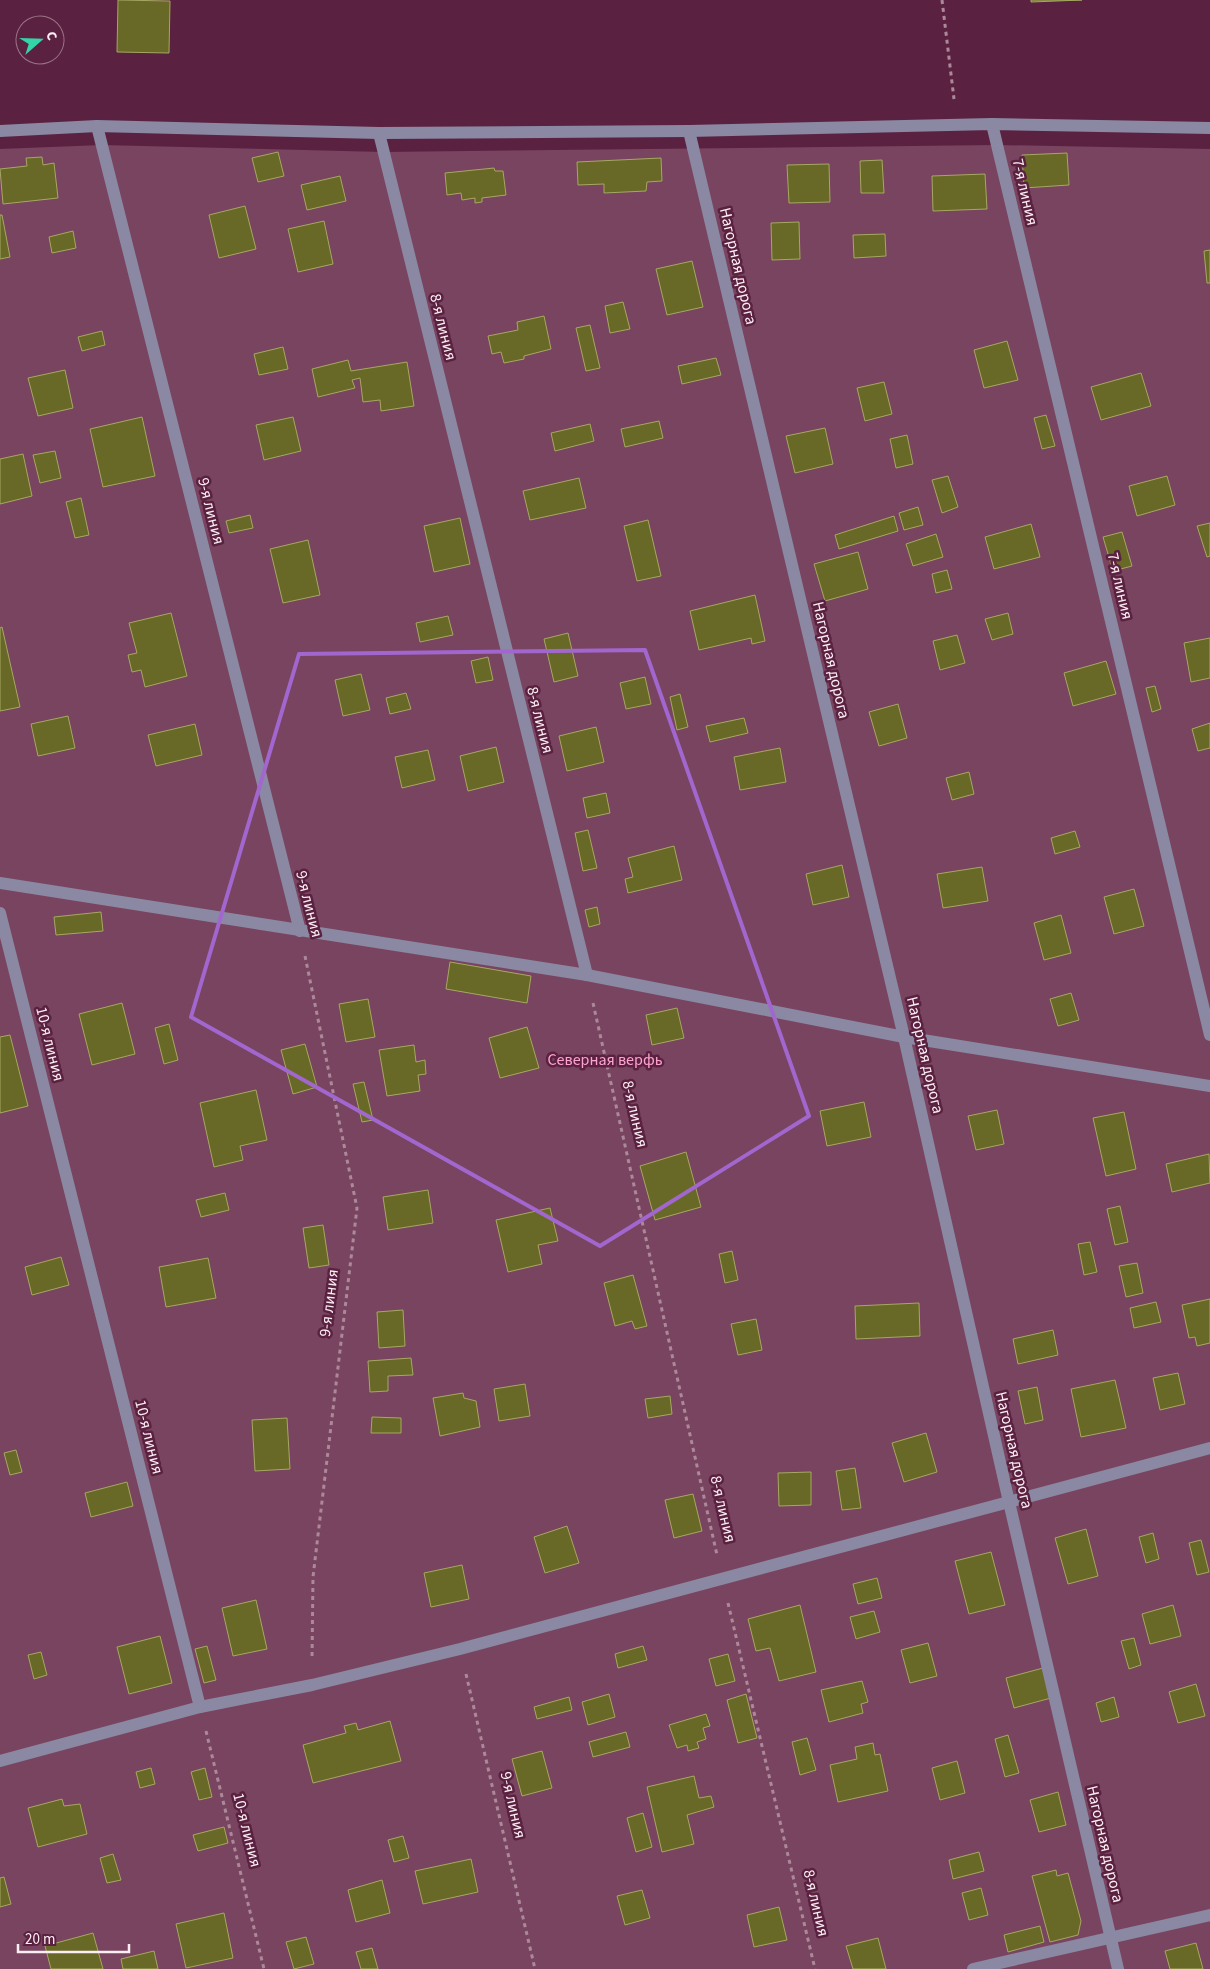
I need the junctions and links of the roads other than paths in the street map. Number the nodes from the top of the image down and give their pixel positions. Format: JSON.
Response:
{"nodes":[{"id":1,"x":992,"y":124,"type":"junction"},
{"id":2,"x":98,"y":126,"type":"junction"},
{"id":3,"x":1210,"y":128,"type":"edge"},
{"id":4,"x":0,"y":131,"type":"edge"},
{"id":5,"x":689,"y":132,"type":"junction"},
{"id":6,"x":379,"y":133,"type":"junction"},
{"id":7,"x":0,"y":884,"type":"edge"},
{"id":8,"x":0,"y":913,"type":"edge"},
{"id":9,"x":300,"y":931,"type":"junction"},
{"id":10,"x":587,"y":975,"type":"junction"},
{"id":11,"x":1210,"y":1035,"type":"edge"},
{"id":12,"x":904,"y":1037,"type":"junction"},
{"id":13,"x":1210,"y":1086,"type":"edge"},
{"id":14,"x":1210,"y":1448,"type":"edge"},
{"id":15,"x":1009,"y":1502,"type":"junction"},
{"id":16,"x":200,"y":1706,"type":"junction"},
{"id":17,"x":0,"y":1761,"type":"edge"},
{"id":18,"x":1210,"y":1915,"type":"edge"},
{"id":19,"x":1111,"y":1938,"type":"junction"},
{"id":20,"x":973,"y":1969,"type":"edge"},
{"id":21,"x":1118,"y":1969,"type":"edge"}],
"edges":[{"from":1,"to":3,"type":"street"},
{"from":1,"to":5,"type":"street"},
{"from":1,"to":11,"type":"street","name":"7-я линия"},
{"from":2,"to":4,"type":"street"},
{"from":2,"to":6,"type":"street"},
{"from":2,"to":9,"type":"street","name":"9-я линия"},
{"from":5,"to":6,"type":"street"},
{"from":5,"to":12,"type":"street","name":"Нагорная дорога"},
{"from":6,"to":10,"type":"street","name":"8-я линия"},
{"from":7,"to":9,"type":"street"},
{"from":8,"to":16,"type":"street","name":"10-я линия"},
{"from":9,"to":10,"type":"street"},
{"from":10,"to":12,"type":"street"},
{"from":12,"to":13,"type":"street"},
{"from":12,"to":15,"type":"street","name":"Нагорная дорога"},
{"from":14,"to":15,"type":"street"},
{"from":15,"to":16,"type":"street"},
{"from":15,"to":19,"type":"street","name":"Нагорная дорога"},
{"from":16,"to":17,"type":"street"},
{"from":18,"to":19,"type":"street"},
{"from":19,"to":20,"type":"street"},
{"from":19,"to":21,"type":"street","name":"Нагорная дорога"}]}
